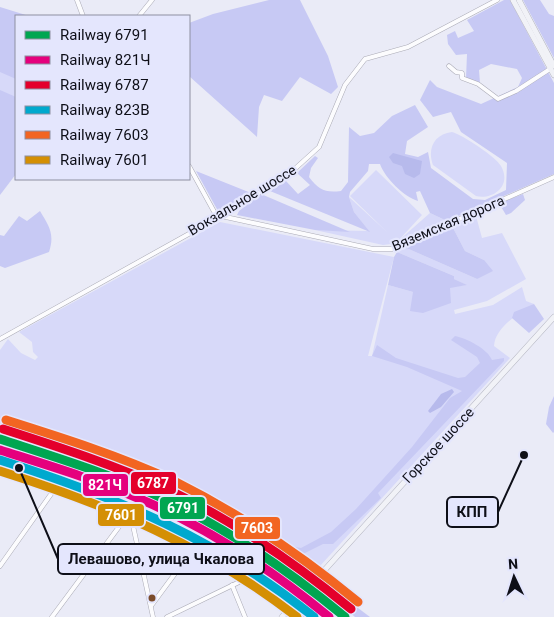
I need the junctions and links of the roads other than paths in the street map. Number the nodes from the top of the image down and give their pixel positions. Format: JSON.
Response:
{"nodes":[{"id":1,"x":77,"y":0,"type":"edge"},
{"id":2,"x":152,"y":0,"type":"edge"},
{"id":3,"x":497,"y":0,"type":"edge"},
{"id":4,"x":513,"y":0,"type":"edge"},
{"id":5,"x":518,"y":0,"type":"edge"},
{"id":6,"x":83,"y":15,"type":"edge"},
{"id":7,"x":141,"y":15,"type":"edge"},
{"id":8,"x":449,"y":66,"type":"dead end"},
{"id":9,"x":552,"y":67,"type":"edge"},
{"id":10,"x":554,"y":75,"type":"edge"},
{"id":11,"x":190,"y":168,"type":"edge"},
{"id":12,"x":554,"y":177,"type":"edge"},
{"id":13,"x":219,"y":217,"type":"junction"},
{"id":14,"x":554,"y":317,"type":"edge"},
{"id":15,"x":0,"y":339,"type":"edge"},
{"id":16,"x":0,"y":460,"type":"edge"},
{"id":17,"x":66,"y":473,"type":"junction"},
{"id":18,"x":127,"y":503,"type":"junction"},
{"id":19,"x":130,"y":512,"type":"junction"},
{"id":20,"x":205,"y":533,"type":"junction"},
{"id":21,"x":0,"y":566,"type":"edge"},
{"id":22,"x":232,"y":586,"type":"junction"},
{"id":23,"x":151,"y":606,"type":"junction"},
{"id":24,"x":52,"y":617,"type":"edge"},
{"id":25,"x":153,"y":617,"type":"edge"},
{"id":26,"x":167,"y":617,"type":"edge"},
{"id":27,"x":245,"y":617,"type":"edge"},
{"id":28,"x":282,"y":617,"type":"edge"}],
"edges":[{"from":1,"to":6,"type":"street"},
{"from":2,"to":7,"type":"street"},
{"from":3,"to":13,"type":"street","name":"Вокзальное шоссе"},
{"from":4,"to":9,"type":"main road"},
{"from":5,"to":9,"type":"main road"},
{"from":8,"to":9,"type":"street"},
{"from":9,"to":10,"type":"main road"},
{"from":11,"to":13,"type":"street"},
{"from":12,"to":13,"type":"street","name":"Вяземская дорога"},
{"from":13,"to":15,"type":"street","name":"Вокзальное шоссе"},
{"from":14,"to":28,"type":"main road","name":"Горское шоссе"},
{"from":16,"to":17,"type":"street"},
{"from":17,"to":18,"type":"street"},
{"from":17,"to":21,"type":"street"},
{"from":18,"to":19,"type":"street"},
{"from":18,"to":20,"type":"street"},
{"from":19,"to":23,"type":"street"},
{"from":19,"to":24,"type":"street"},
{"from":20,"to":22,"type":"street"},
{"from":20,"to":23,"type":"street"},
{"from":22,"to":26,"type":"street"},
{"from":22,"to":27,"type":"street"},
{"from":23,"to":25,"type":"street"}]}
